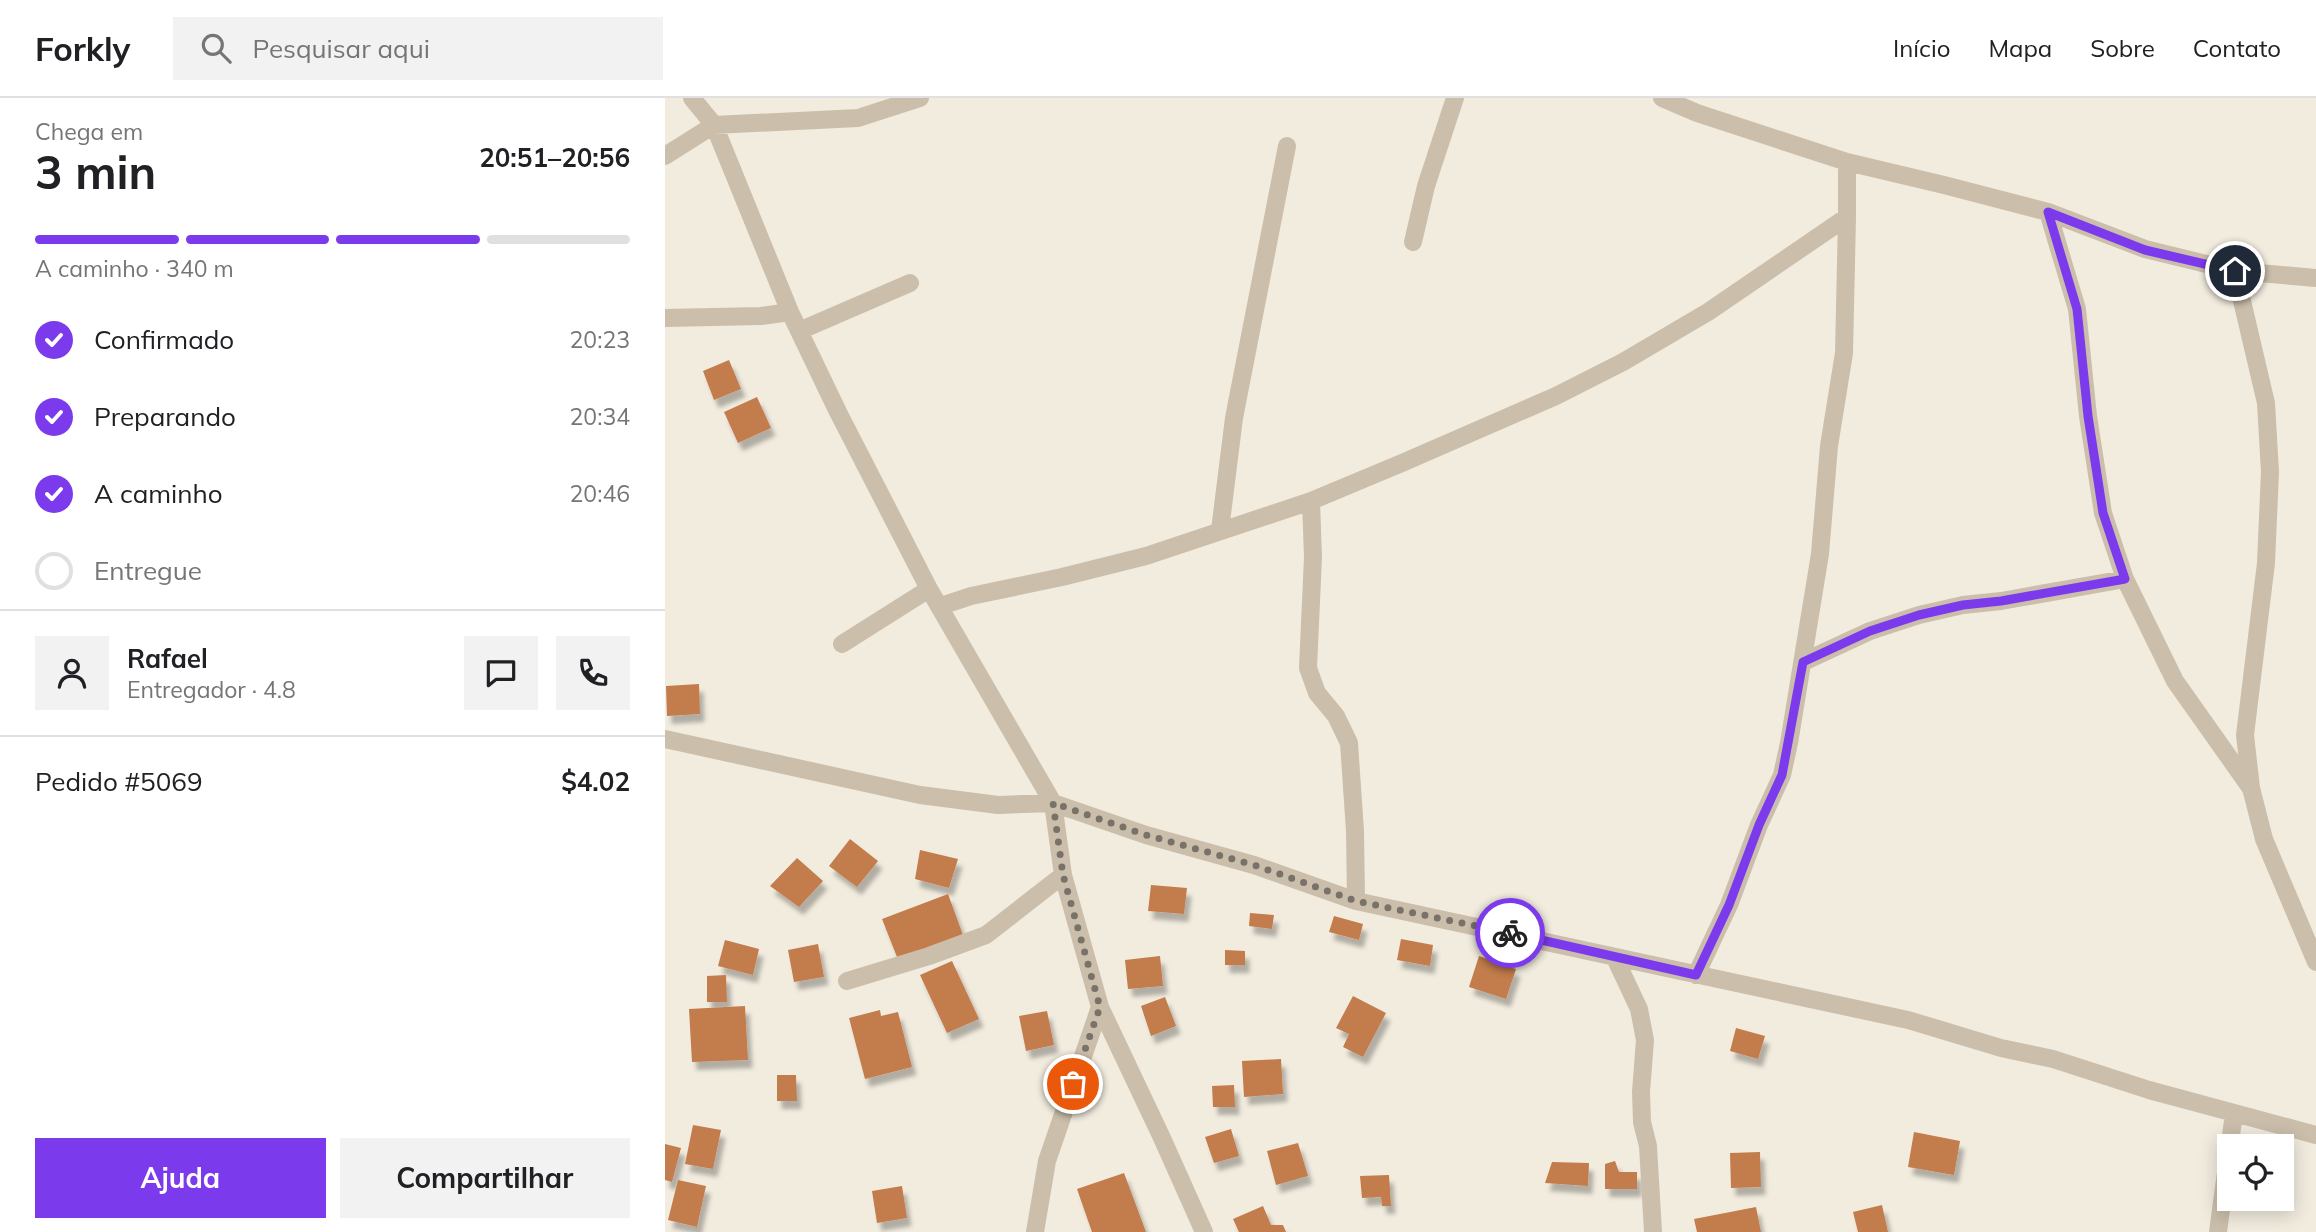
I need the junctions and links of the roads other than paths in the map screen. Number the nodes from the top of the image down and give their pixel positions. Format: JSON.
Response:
{"nodes":[{"id":1,"x":692,"y":98,"type":"edge"},
{"id":2,"x":920,"y":98,"type":"edge"},
{"id":3,"x":1455,"y":98,"type":"edge"},
{"id":4,"x":1662,"y":98,"type":"edge"},
{"id":5,"x":715,"y":125,"type":"junction"},
{"id":6,"x":1287,"y":146,"type":"dead end"},
{"id":7,"x":665,"y":156,"type":"edge"},
{"id":8,"x":1847,"y":162,"type":"junction"},
{"id":9,"x":2048,"y":212,"type":"junction"},
{"id":10,"x":1847,"y":217,"type":"junction"},
{"id":11,"x":1413,"y":242,"type":"dead end"},
{"id":12,"x":2235,"y":271,"type":"junction"},
{"id":13,"x":2316,"y":278,"type":"edge"},
{"id":14,"x":910,"y":283,"type":"dead end"},
{"id":15,"x":790,"y":312,"type":"junction"},
{"id":16,"x":665,"y":318,"type":"edge"},
{"id":17,"x":799,"y":331,"type":"junction"},
{"id":18,"x":1311,"y":501,"type":"junction"},
{"id":19,"x":1220,"y":530,"type":"junction"},
{"id":20,"x":2125,"y":579,"type":"junction"},
{"id":21,"x":929,"y":589,"type":"junction"},
{"id":22,"x":941,"y":606,"type":"junction"},
{"id":23,"x":842,"y":644,"type":"dead end"},
{"id":24,"x":1803,"y":662,"type":"junction"},
{"id":25,"x":665,"y":739,"type":"edge"},
{"id":26,"x":2251,"y":788,"type":"junction"},
{"id":27,"x":1053,"y":803,"type":"junction"},
{"id":28,"x":1063,"y":875,"type":"junction"},
{"id":29,"x":1356,"y":901,"type":"junction"},
{"id":30,"x":1615,"y":958,"type":"junction"},
{"id":31,"x":2316,"y":962,"type":"edge"},
{"id":32,"x":1696,"y":975,"type":"junction"},
{"id":33,"x":847,"y":982,"type":"dead end"},
{"id":34,"x":1100,"y":1007,"type":"junction"},
{"id":35,"x":2234,"y":1112,"type":"junction"},
{"id":36,"x":2316,"y":1135,"type":"edge"},
{"id":37,"x":1035,"y":1232,"type":"edge"},
{"id":38,"x":1204,"y":1232,"type":"edge"},
{"id":39,"x":1653,"y":1232,"type":"edge"},
{"id":40,"x":2218,"y":1232,"type":"edge"}],
"edges":[{"from":1,"to":5,"type":"street"},
{"from":2,"to":5,"type":"street"},
{"from":3,"to":11,"type":"street"},
{"from":4,"to":8,"type":"street"},
{"from":5,"to":7,"type":"street"},
{"from":5,"to":15,"type":"street"},
{"from":6,"to":19,"type":"street"},
{"from":8,"to":9,"type":"street"},
{"from":8,"to":10,"type":"street"},
{"from":9,"to":12,"type":"street"},
{"from":9,"to":20,"type":"street"},
{"from":10,"to":18,"type":"street"},
{"from":10,"to":24,"type":"street"},
{"from":12,"to":13,"type":"street"},
{"from":12,"to":26,"type":"street"},
{"from":14,"to":17,"type":"street"},
{"from":15,"to":16,"type":"street"},
{"from":15,"to":17,"type":"street"},
{"from":17,"to":21,"type":"street"},
{"from":18,"to":19,"type":"street"},
{"from":18,"to":29,"type":"street"},
{"from":19,"to":22,"type":"street"},
{"from":20,"to":24,"type":"street"},
{"from":20,"to":26,"type":"street"},
{"from":21,"to":22,"type":"street"},
{"from":21,"to":23,"type":"street"},
{"from":22,"to":27,"type":"street"},
{"from":24,"to":32,"type":"street"},
{"from":25,"to":27,"type":"street"},
{"from":26,"to":31,"type":"street"},
{"from":27,"to":28,"type":"street"},
{"from":27,"to":29,"type":"street"},
{"from":28,"to":33,"type":"street"},
{"from":28,"to":34,"type":"street"},
{"from":29,"to":30,"type":"street"},
{"from":30,"to":32,"type":"street"},
{"from":30,"to":39,"type":"street"},
{"from":32,"to":35,"type":"street"},
{"from":34,"to":37,"type":"street"},
{"from":34,"to":38,"type":"street"},
{"from":35,"to":36,"type":"street"},
{"from":35,"to":40,"type":"street"}]}
